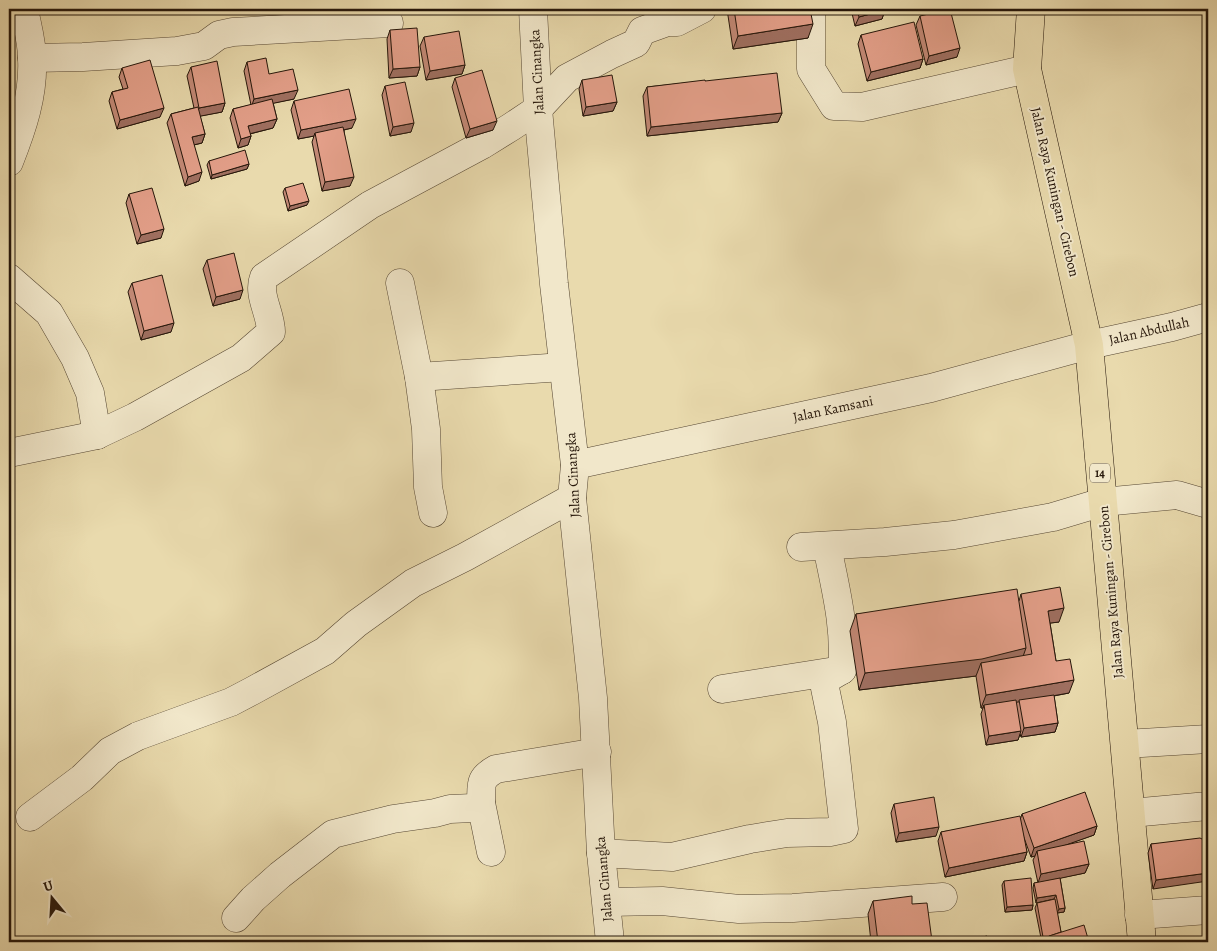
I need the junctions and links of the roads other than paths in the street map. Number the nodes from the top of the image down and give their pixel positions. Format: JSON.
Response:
{"nodes":[{"id":1,"x":24,"y":9,"type":"edge"},
{"id":2,"x":533,"y":9,"type":"edge"},
{"id":3,"x":702,"y":9,"type":"edge"},
{"id":4,"x":811,"y":9,"type":"edge"},
{"id":5,"x":1030,"y":9,"type":"edge"},
{"id":6,"x":640,"y":20,"type":"edge"},
{"id":7,"x":389,"y":23,"type":"dead end"},
{"id":8,"x":32,"y":58,"type":"junction"},
{"id":9,"x":1027,"y":69,"type":"junction"},
{"id":10,"x":538,"y":109,"type":"junction"},
{"id":11,"x":9,"y":162,"type":"edge"},
{"id":12,"x":9,"y":278,"type":"edge"},
{"id":13,"x":400,"y":283,"type":"dead end"},
{"id":14,"x":1208,"y":317,"type":"edge"},
{"id":15,"x":1089,"y":345,"type":"junction"},
{"id":16,"x":563,"y":367,"type":"junction"},
{"id":17,"x":419,"y":378,"type":"junction"},
{"id":18,"x":97,"y":434,"type":"junction"},
{"id":19,"x":9,"y":453,"type":"edge"},
{"id":20,"x":574,"y":465,"type":"junction"},
{"id":21,"x":572,"y":498,"type":"junction"},
{"id":22,"x":1103,"y":502,"type":"junction"},
{"id":23,"x":1208,"y":504,"type":"edge"},
{"id":24,"x":433,"y":513,"type":"dead end"},
{"id":25,"x":842,"y":670,"type":"junction"},
{"id":26,"x":722,"y":689,"type":"dead end"},
{"id":27,"x":1208,"y":739,"type":"edge"},
{"id":28,"x":1124,"y":744,"type":"junction"},
{"id":29,"x":597,"y":752,"type":"junction"},
{"id":30,"x":481,"y":803,"type":"junction"},
{"id":31,"x":1208,"y":806,"type":"edge"},
{"id":32,"x":1131,"y":814,"type":"junction"},
{"id":33,"x":30,"y":817,"type":"dead end"},
{"id":34,"x":491,"y":852,"type":"dead end"},
{"id":35,"x":601,"y":853,"type":"junction"},
{"id":36,"x":943,"y":897,"type":"dead end"},
{"id":37,"x":607,"y":902,"type":"junction"},
{"id":38,"x":1208,"y":910,"type":"edge"},
{"id":39,"x":1139,"y":916,"type":"junction"},
{"id":40,"x":236,"y":918,"type":"dead end"},
{"id":41,"x":610,"y":942,"type":"edge"},
{"id":42,"x":1142,"y":942,"type":"edge"}],
"edges":[{"from":1,"to":8,"type":"street"},
{"from":2,"to":10,"type":"street","name":"Jalan Cinangka"},
{"from":3,"to":6,"type":"street"},
{"from":4,"to":9,"type":"street"},
{"from":5,"to":9,"type":"highway","name":"Jalan Raya Kuningan - Cirebon","number":"14"},
{"from":6,"to":10,"type":"street"},
{"from":7,"to":8,"type":"street"},
{"from":8,"to":11,"type":"street"},
{"from":9,"to":15,"type":"highway","name":"Jalan Raya Kuningan - Cirebon","number":"14"},
{"from":10,"to":16,"type":"street","name":"Jalan Cinangka"},
{"from":10,"to":18,"type":"street"},
{"from":12,"to":18,"type":"street"},
{"from":13,"to":17,"type":"street"},
{"from":14,"to":15,"type":"street","name":"Jalan Abdullah"},
{"from":15,"to":20,"type":"street","name":"Jalan Kamsani"},
{"from":15,"to":22,"type":"highway","name":"Jalan Raya Kuningan - Cirebon","number":"14"},
{"from":16,"to":17,"type":"street"},
{"from":16,"to":20,"type":"street","name":"Jalan Cinangka"},
{"from":17,"to":24,"type":"street"},
{"from":18,"to":19,"type":"street"},
{"from":20,"to":21,"type":"street","name":"Jalan Cinangka"},
{"from":21,"to":29,"type":"street","name":"Jalan Cinangka"},
{"from":21,"to":33,"type":"street"},
{"from":22,"to":23,"type":"street"},
{"from":22,"to":25,"type":"street"},
{"from":22,"to":28,"type":"highway","name":"Jalan Raya Kuningan - Cirebon","number":"14"},
{"from":25,"to":26,"type":"street"},
{"from":25,"to":35,"type":"street"},
{"from":27,"to":28,"type":"street"},
{"from":28,"to":32,"type":"highway","name":"Jalan Raya Kuningan - Cirebon","number":"14"},
{"from":29,"to":30,"type":"street"},
{"from":29,"to":35,"type":"street","name":"Jalan Cinangka"},
{"from":30,"to":34,"type":"street"},
{"from":30,"to":40,"type":"street"},
{"from":31,"to":32,"type":"street"},
{"from":32,"to":39,"type":"highway","name":"Jalan Raya Kuningan - Cirebon","number":"14"},
{"from":35,"to":37,"type":"street","name":"Jalan Cinangka"},
{"from":36,"to":37,"type":"street"},
{"from":37,"to":41,"type":"street","name":"Jalan Cinangka"},
{"from":38,"to":39,"type":"street"},
{"from":39,"to":42,"type":"highway","name":"Jalan Raya Kuningan - Cirebon","number":"14"}]}
